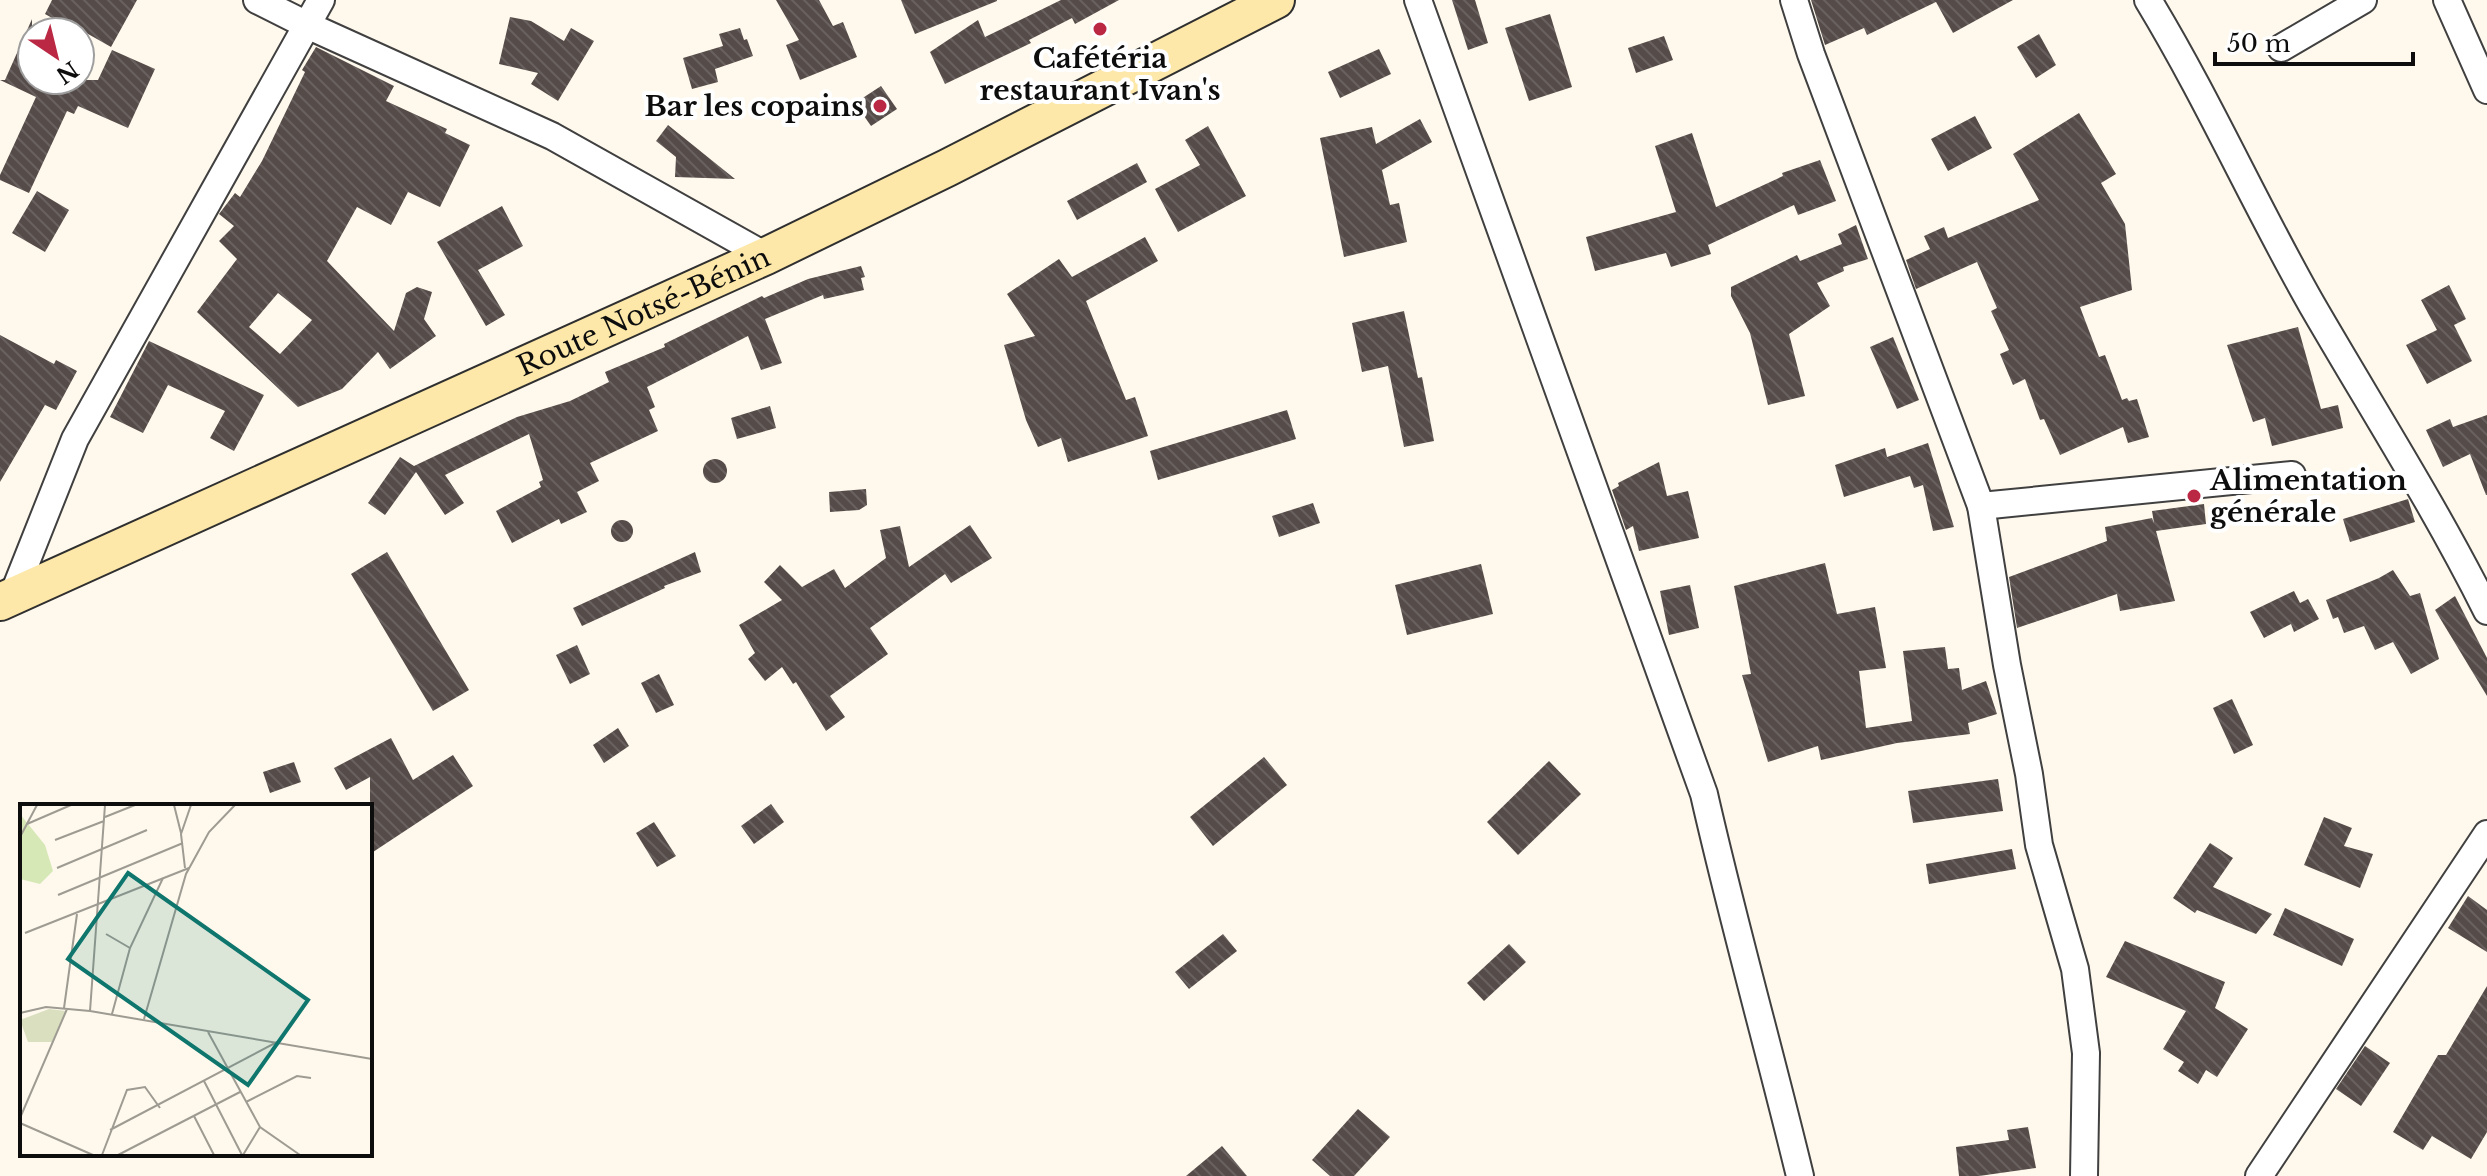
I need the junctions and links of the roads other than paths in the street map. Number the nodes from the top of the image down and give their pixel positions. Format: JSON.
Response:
{"nodes":[{"id":1,"x":257,"y":0,"type":"edge"},
{"id":2,"x":321,"y":0,"type":"edge"},
{"id":3,"x":1276,"y":0,"type":"edge"},
{"id":4,"x":1418,"y":0,"type":"edge"},
{"id":5,"x":1794,"y":0,"type":"edge"},
{"id":6,"x":2148,"y":0,"type":"edge"},
{"id":7,"x":2363,"y":0,"type":"edge"},
{"id":8,"x":2447,"y":0,"type":"edge"},
{"id":9,"x":309,"y":26,"type":"junction"},
{"id":10,"x":2281,"y":48,"type":"dead end"},
{"id":11,"x":2487,"y":90,"type":"edge"},
{"id":12,"x":766,"y":256,"type":"junction"},
{"id":13,"x":2292,"y":475,"type":"dead end"},
{"id":14,"x":1981,"y":506,"type":"junction"},
{"id":15,"x":6,"y":598,"type":"edge"},
{"id":16,"x":2487,"y":611,"type":"edge"},
{"id":17,"x":2487,"y":834,"type":"edge"},
{"id":18,"x":1800,"y":1176,"type":"edge"},
{"id":19,"x":2084,"y":1176,"type":"edge"},
{"id":20,"x":2259,"y":1176,"type":"edge"}],
"edges":[{"from":1,"to":9,"type":"street"},
{"from":2,"to":9,"type":"street"},
{"from":3,"to":12,"type":"main road","name":"Route Notsé-Bénin"},
{"from":4,"to":18,"type":"street"},
{"from":5,"to":14,"type":"street"},
{"from":6,"to":16,"type":"street"},
{"from":7,"to":10,"type":"street"},
{"from":8,"to":11,"type":"street"},
{"from":9,"to":12,"type":"street"},
{"from":9,"to":15,"type":"street"},
{"from":12,"to":15,"type":"main road","name":"Route Notsé-Bénin"},
{"from":13,"to":14,"type":"street"},
{"from":14,"to":19,"type":"street"},
{"from":17,"to":20,"type":"street"}]}
